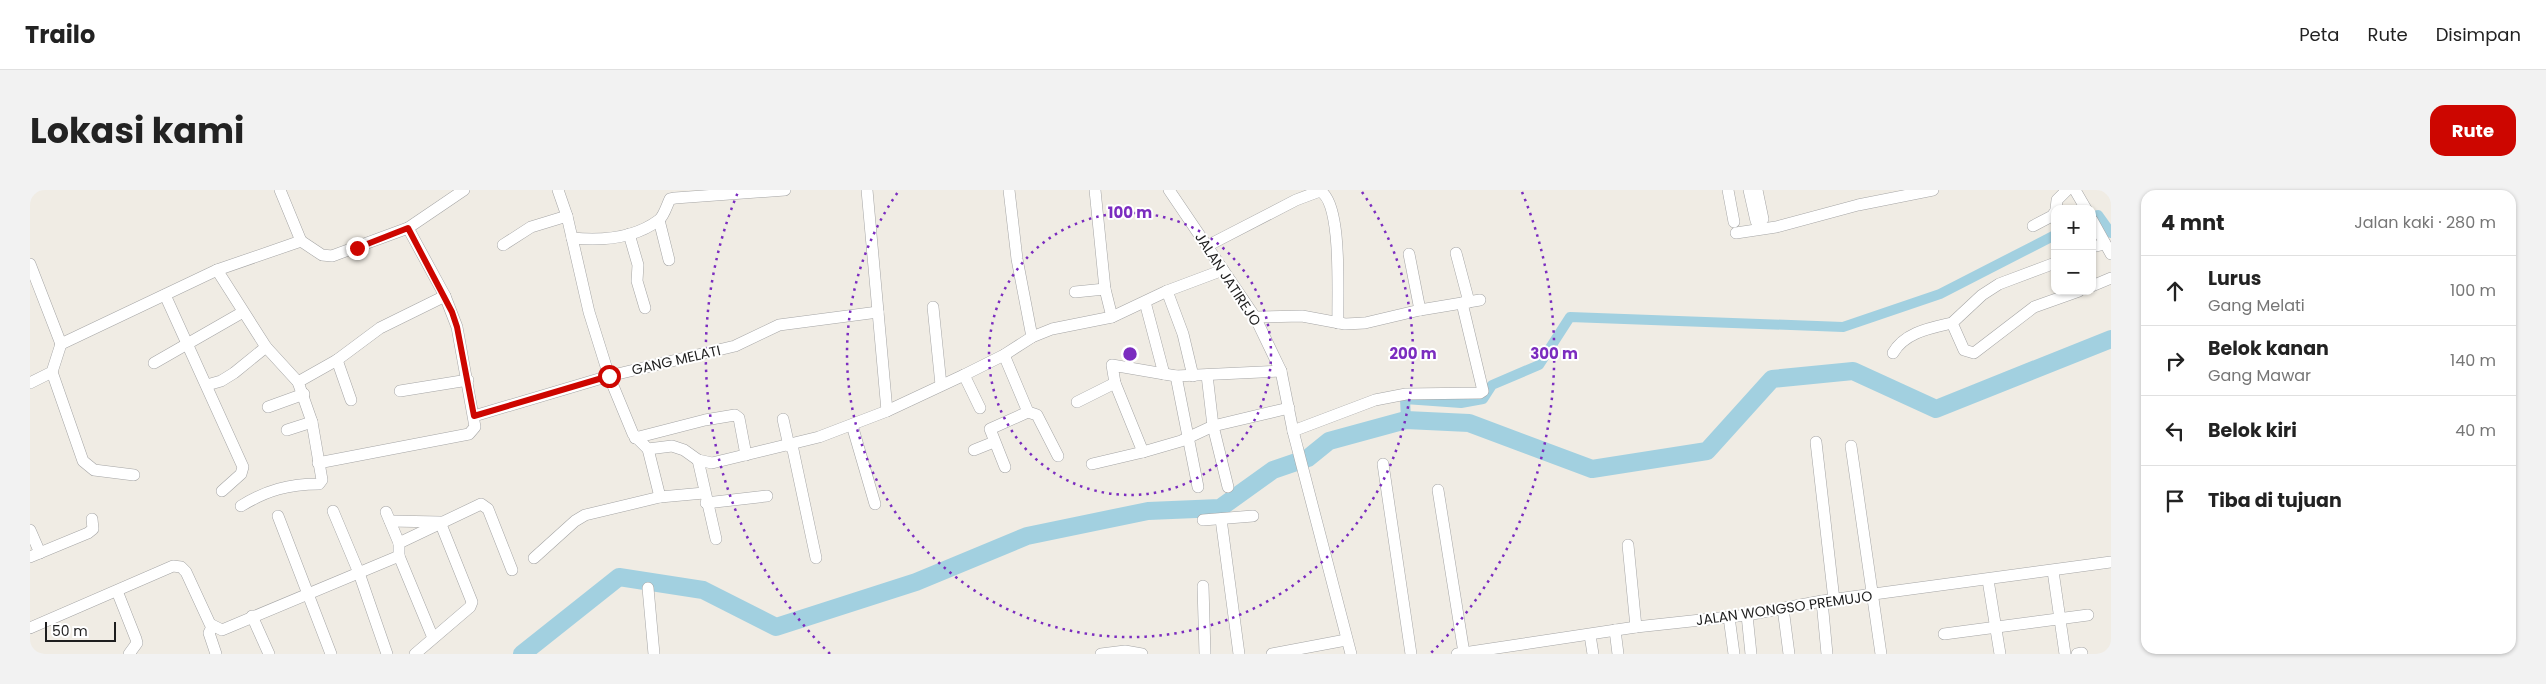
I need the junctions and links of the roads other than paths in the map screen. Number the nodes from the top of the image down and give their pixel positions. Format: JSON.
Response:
{"nodes":[{"id":1,"x":280,"y":190,"type":"edge"},
{"id":2,"x":558,"y":190,"type":"edge"},
{"id":3,"x":786,"y":190,"type":"edge"},
{"id":4,"x":866,"y":190,"type":"edge"},
{"id":5,"x":1009,"y":190,"type":"edge"},
{"id":6,"x":1095,"y":190,"type":"edge"},
{"id":7,"x":1170,"y":190,"type":"edge"},
{"id":8,"x":1728,"y":190,"type":"edge"},
{"id":9,"x":1749,"y":190,"type":"edge"},
{"id":10,"x":1757,"y":190,"type":"edge"},
{"id":11,"x":1932,"y":190,"type":"edge"},
{"id":12,"x":2067,"y":190,"type":"edge"},
{"id":13,"x":2075,"y":190,"type":"edge"},
{"id":14,"x":459,"y":191,"type":"edge"},
{"id":15,"x":686,"y":193,"type":"edge"},
{"id":16,"x":2056,"y":205,"type":"edge"},
{"id":17,"x":2084,"y":205,"type":"edge"},
{"id":18,"x":2051,"y":213,"type":"edge"},
{"id":19,"x":567,"y":216,"type":"junction"},
{"id":20,"x":659,"y":220,"type":"junction"},
{"id":21,"x":2033,"y":226,"type":"dead end"},
{"id":22,"x":2096,"y":226,"type":"edge"},
{"id":23,"x":408,"y":228,"type":"junction"},
{"id":24,"x":629,"y":234,"type":"junction"},
{"id":25,"x":572,"y":238,"type":"junction"},
{"id":26,"x":300,"y":241,"type":"junction"},
{"id":27,"x":503,"y":245,"type":"dead end"},
{"id":28,"x":1207,"y":246,"type":"junction"},
{"id":29,"x":2108,"y":249,"type":"edge"},
{"id":30,"x":1456,"y":253,"type":"dead end"},
{"id":31,"x":1409,"y":254,"type":"dead end"},
{"id":32,"x":669,"y":260,"type":"dead end"},
{"id":33,"x":30,"y":264,"type":"edge"},
{"id":34,"x":2051,"y":264,"type":"edge"},
{"id":35,"x":217,"y":270,"type":"junction"},
{"id":36,"x":1223,"y":270,"type":"junction"},
{"id":37,"x":2111,"y":278,"type":"edge"},
{"id":38,"x":2096,"y":284,"type":"edge"},
{"id":39,"x":1105,"y":289,"type":"junction"},
{"id":40,"x":1167,"y":291,"type":"junction"},
{"id":41,"x":1075,"y":292,"type":"dead end"},
{"id":42,"x":165,"y":295,"type":"junction"},
{"id":43,"x":2068,"y":295,"type":"edge"},
{"id":44,"x":445,"y":296,"type":"junction"},
{"id":45,"x":1145,"y":302,"type":"junction"},
{"id":46,"x":1471,"y":302,"type":"junction"},
{"id":47,"x":933,"y":307,"type":"dead end"},
{"id":48,"x":645,"y":308,"type":"dead end"},
{"id":49,"x":1420,"y":310,"type":"junction"},
{"id":50,"x":243,"y":312,"type":"junction"},
{"id":51,"x":878,"y":312,"type":"junction"},
{"id":52,"x":1112,"y":317,"type":"junction"},
{"id":53,"x":1255,"y":317,"type":"junction"},
{"id":54,"x":1338,"y":323,"type":"junction"},
{"id":55,"x":1952,"y":323,"type":"junction"},
{"id":56,"x":1032,"y":337,"type":"junction"},
{"id":57,"x":61,"y":344,"type":"junction"},
{"id":58,"x":186,"y":345,"type":"junction"},
{"id":59,"x":266,"y":347,"type":"junction"},
{"id":60,"x":1893,"y":352,"type":"dead end"},
{"id":61,"x":1004,"y":355,"type":"junction"},
{"id":62,"x":336,"y":360,"type":"junction"},
{"id":63,"x":154,"y":363,"type":"dead end"},
{"id":64,"x":52,"y":372,"type":"junction"},
{"id":65,"x":1281,"y":372,"type":"junction"},
{"id":66,"x":1164,"y":374,"type":"junction"},
{"id":67,"x":1207,"y":375,"type":"junction"},
{"id":68,"x":609,"y":376,"type":"junction"},
{"id":69,"x":964,"y":376,"type":"junction"},
{"id":70,"x":1176,"y":376,"type":"junction"},
{"id":71,"x":1193,"y":376,"type":"junction"},
{"id":72,"x":468,"y":380,"type":"junction"},
{"id":73,"x":298,"y":382,"type":"junction"},
{"id":74,"x":30,"y":383,"type":"edge"},
{"id":75,"x":1115,"y":383,"type":"junction"},
{"id":76,"x":207,"y":385,"type":"junction"},
{"id":77,"x":942,"y":385,"type":"junction"},
{"id":78,"x":400,"y":391,"type":"dead end"},
{"id":79,"x":304,"y":394,"type":"junction"},
{"id":80,"x":351,"y":400,"type":"dead end"},
{"id":81,"x":1077,"y":402,"type":"dead end"},
{"id":82,"x":268,"y":407,"type":"dead end"},
{"id":83,"x":980,"y":408,"type":"dead end"},
{"id":84,"x":1288,"y":408,"type":"junction"},
{"id":85,"x":888,"y":411,"type":"junction"},
{"id":86,"x":1028,"y":412,"type":"junction"},
{"id":87,"x":474,"y":416,"type":"junction"},
{"id":88,"x":783,"y":419,"type":"dead end"},
{"id":89,"x":312,"y":422,"type":"junction"},
{"id":90,"x":852,"y":425,"type":"junction"},
{"id":91,"x":1213,"y":426,"type":"junction"},
{"id":92,"x":287,"y":430,"type":"dead end"},
{"id":93,"x":1293,"y":431,"type":"junction"},
{"id":94,"x":635,"y":438,"type":"junction"},
{"id":95,"x":1188,"y":439,"type":"junction"},
{"id":96,"x":994,"y":442,"type":"junction"},
{"id":97,"x":1816,"y":442,"type":"dead end"},
{"id":98,"x":791,"y":446,"type":"junction"},
{"id":99,"x":1851,"y":446,"type":"dead end"},
{"id":100,"x":648,"y":449,"type":"junction"},
{"id":101,"x":974,"y":450,"type":"dead end"},
{"id":102,"x":1144,"y":452,"type":"junction"},
{"id":103,"x":746,"y":456,"type":"junction"},
{"id":104,"x":1058,"y":456,"type":"dead end"},
{"id":105,"x":698,"y":460,"type":"junction"},
{"id":106,"x":318,"y":463,"type":"junction"},
{"id":107,"x":1092,"y":464,"type":"dead end"},
{"id":108,"x":1382,"y":464,"type":"dead end"},
{"id":109,"x":1005,"y":467,"type":"dead end"},
{"id":110,"x":134,"y":475,"type":"dead end"},
{"id":111,"x":1198,"y":487,"type":"dead end"},
{"id":112,"x":1228,"y":487,"type":"dead end"},
{"id":113,"x":1438,"y":490,"type":"dead end"},
{"id":114,"x":222,"y":491,"type":"dead end"},
{"id":115,"x":767,"y":496,"type":"dead end"},
{"id":116,"x":660,"y":497,"type":"junction"},
{"id":117,"x":705,"y":498,"type":"junction"},
{"id":118,"x":875,"y":504,"type":"dead end"},
{"id":119,"x":241,"y":506,"type":"dead end"},
{"id":120,"x":333,"y":511,"type":"dead end"},
{"id":121,"x":278,"y":516,"type":"dead end"},
{"id":122,"x":1253,"y":516,"type":"dead end"},
{"id":123,"x":92,"y":518,"type":"dead end"},
{"id":124,"x":1221,"y":519,"type":"junction"},
{"id":125,"x":1203,"y":520,"type":"dead end"},
{"id":126,"x":440,"y":522,"type":"junction"},
{"id":127,"x":30,"y":530,"type":"edge"},
{"id":128,"x":716,"y":539,"type":"dead end"},
{"id":129,"x":399,"y":543,"type":"junction"},
{"id":130,"x":1628,"y":545,"type":"dead end"},
{"id":131,"x":35,"y":555,"type":"edge"},
{"id":132,"x":399,"y":556,"type":"junction"},
{"id":133,"x":534,"y":558,"type":"dead end"},
{"id":134,"x":816,"y":558,"type":"dead end"},
{"id":135,"x":2111,"y":562,"type":"edge"},
{"id":136,"x":512,"y":570,"type":"dead end"},
{"id":137,"x":2053,"y":571,"type":"junction"},
{"id":138,"x":359,"y":573,"type":"junction"},
{"id":139,"x":1988,"y":580,"type":"junction"},
{"id":140,"x":1203,"y":586,"type":"dead end"},
{"id":141,"x":648,"y":588,"type":"dead end"},
{"id":142,"x":117,"y":591,"type":"junction"},
{"id":143,"x":308,"y":594,"type":"junction"},
{"id":144,"x":1873,"y":596,"type":"junction"},
{"id":145,"x":1834,"y":600,"type":"junction"},
{"id":146,"x":1822,"y":601,"type":"junction"},
{"id":147,"x":1783,"y":608,"type":"junction"},
{"id":148,"x":1746,"y":615,"type":"junction"},
{"id":149,"x":2088,"y":615,"type":"dead end"},
{"id":150,"x":252,"y":616,"type":"junction"},
{"id":151,"x":1729,"y":617,"type":"junction"},
{"id":152,"x":2060,"y":619,"type":"junction"},
{"id":153,"x":212,"y":627,"type":"junction"},
{"id":154,"x":1636,"y":627,"type":"junction"},
{"id":155,"x":30,"y":628,"type":"edge"},
{"id":156,"x":1995,"y":628,"type":"junction"},
{"id":157,"x":1614,"y":630,"type":"junction"},
{"id":158,"x":1944,"y":634,"type":"dead end"},
{"id":159,"x":1590,"y":635,"type":"junction"},
{"id":160,"x":433,"y":638,"type":"junction"},
{"id":161,"x":1346,"y":640,"type":"junction"},
{"id":162,"x":1539,"y":641,"type":"junction"},
{"id":163,"x":1460,"y":653,"type":"edge"},
{"id":164,"x":129,"y":654,"type":"edge"},
{"id":165,"x":216,"y":654,"type":"edge"},
{"id":166,"x":269,"y":654,"type":"edge"},
{"id":167,"x":331,"y":654,"type":"edge"},
{"id":168,"x":387,"y":654,"type":"edge"},
{"id":169,"x":415,"y":654,"type":"edge"},
{"id":170,"x":654,"y":654,"type":"edge"},
{"id":171,"x":1101,"y":654,"type":"edge"},
{"id":172,"x":1142,"y":654,"type":"edge"},
{"id":173,"x":1205,"y":654,"type":"edge"},
{"id":174,"x":1240,"y":654,"type":"edge"},
{"id":175,"x":1272,"y":654,"type":"edge"},
{"id":176,"x":1351,"y":654,"type":"edge"},
{"id":177,"x":1411,"y":654,"type":"edge"},
{"id":178,"x":1540,"y":654,"type":"edge"},
{"id":179,"x":1592,"y":654,"type":"edge"},
{"id":180,"x":1618,"y":654,"type":"edge"},
{"id":181,"x":1734,"y":654,"type":"edge"},
{"id":182,"x":1751,"y":654,"type":"edge"},
{"id":183,"x":1789,"y":654,"type":"edge"},
{"id":184,"x":1827,"y":654,"type":"edge"},
{"id":185,"x":1881,"y":654,"type":"edge"},
{"id":186,"x":2000,"y":654,"type":"edge"},
{"id":187,"x":2065,"y":654,"type":"edge"}],
"edges":[{"from":1,"to":26,"type":"street"},
{"from":2,"to":19,"type":"street"},
{"from":3,"to":15,"type":"street"},
{"from":4,"to":51,"type":"street"},
{"from":5,"to":56,"type":"street"},
{"from":6,"to":39,"type":"street"},
{"from":7,"to":28,"type":"street","name":"JALAN JATIREJO"},
{"from":8,"to":11,"type":"street"},
{"from":9,"to":10,"type":"street"},
{"from":12,"to":16,"type":"street"},
{"from":13,"to":17,"type":"street"},
{"from":14,"to":23,"type":"street"},
{"from":15,"to":20,"type":"street"},
{"from":18,"to":21,"type":"street"},
{"from":19,"to":25,"type":"street"},
{"from":19,"to":27,"type":"street"},
{"from":20,"to":24,"type":"street"},
{"from":20,"to":32,"type":"street"},
{"from":22,"to":29,"type":"street"},
{"from":23,"to":26,"type":"street"},
{"from":23,"to":44,"type":"street"},
{"from":24,"to":25,"type":"street"},
{"from":24,"to":48,"type":"street"},
{"from":25,"to":68,"type":"street"},
{"from":26,"to":35,"type":"street"},
{"from":28,"to":36,"type":"street","name":"JALAN JATIREJO"},
{"from":28,"to":54,"type":"street"},
{"from":30,"to":46,"type":"street"},
{"from":31,"to":49,"type":"street"},
{"from":33,"to":57,"type":"street"},
{"from":34,"to":55,"type":"street"},
{"from":35,"to":42,"type":"street"},
{"from":35,"to":50,"type":"street"},
{"from":36,"to":40,"type":"street"},
{"from":36,"to":53,"type":"street","name":"JALAN JATIREJO"},
{"from":37,"to":38,"type":"street"},
{"from":39,"to":41,"type":"street"},
{"from":39,"to":52,"type":"street"},
{"from":40,"to":45,"type":"street"},
{"from":40,"to":71,"type":"street"},
{"from":42,"to":57,"type":"street"},
{"from":42,"to":58,"type":"street"},
{"from":43,"to":55,"type":"street"},
{"from":44,"to":62,"type":"street"},
{"from":44,"to":72,"type":"street"},
{"from":45,"to":52,"type":"street"},
{"from":45,"to":66,"type":"street"},
{"from":46,"to":49,"type":"street"},
{"from":46,"to":93,"type":"street"},
{"from":47,"to":77,"type":"street"},
{"from":49,"to":54,"type":"street"},
{"from":50,"to":58,"type":"street"},
{"from":50,"to":59,"type":"street"},
{"from":51,"to":68,"type":"street","name":"GANG MELATI"},
{"from":51,"to":85,"type":"street"},
{"from":52,"to":56,"type":"street"},
{"from":53,"to":54,"type":"street"},
{"from":53,"to":65,"type":"street","name":"JALAN JATIREJO"},
{"from":55,"to":60,"type":"street"},
{"from":56,"to":61,"type":"street"},
{"from":57,"to":64,"type":"street"},
{"from":58,"to":63,"type":"street"},
{"from":58,"to":76,"type":"street"},
{"from":59,"to":73,"type":"street"},
{"from":59,"to":76,"type":"street"},
{"from":61,"to":69,"type":"street"},
{"from":61,"to":86,"type":"street"},
{"from":62,"to":73,"type":"street"},
{"from":62,"to":80,"type":"street"},
{"from":64,"to":74,"type":"street"},
{"from":64,"to":110,"type":"street"},
{"from":65,"to":67,"type":"street"},
{"from":65,"to":84,"type":"street","name":"JALAN JATIREJO"},
{"from":66,"to":70,"type":"street"},
{"from":66,"to":75,"type":"street"},
{"from":67,"to":71,"type":"street"},
{"from":67,"to":91,"type":"street"},
{"from":68,"to":87,"type":"street","name":"GANG MELATI"},
{"from":68,"to":94,"type":"street"},
{"from":69,"to":77,"type":"street"},
{"from":69,"to":83,"type":"street"},
{"from":70,"to":71,"type":"street"},
{"from":70,"to":95,"type":"street"},
{"from":72,"to":78,"type":"street"},
{"from":72,"to":87,"type":"street"},
{"from":73,"to":79,"type":"street"},
{"from":75,"to":81,"type":"street"},
{"from":75,"to":102,"type":"street"},
{"from":76,"to":114,"type":"street"},
{"from":77,"to":85,"type":"street"},
{"from":79,"to":82,"type":"street"},
{"from":79,"to":89,"type":"street"},
{"from":84,"to":91,"type":"street"},
{"from":84,"to":93,"type":"street","name":"JALAN JATIREJO"},
{"from":85,"to":90,"type":"street"},
{"from":86,"to":96,"type":"street"},
{"from":86,"to":104,"type":"street"},
{"from":87,"to":106,"type":"street"},
{"from":88,"to":98,"type":"street"},
{"from":89,"to":92,"type":"street"},
{"from":89,"to":106,"type":"street"},
{"from":90,"to":98,"type":"street"},
{"from":90,"to":118,"type":"street"},
{"from":91,"to":95,"type":"street"},
{"from":91,"to":112,"type":"street"},
{"from":93,"to":161,"type":"street","name":"JALAN JATIREJO"},
{"from":94,"to":100,"type":"street"},
{"from":94,"to":103,"type":"street"},
{"from":95,"to":102,"type":"street"},
{"from":95,"to":111,"type":"street"},
{"from":96,"to":101,"type":"street"},
{"from":96,"to":109,"type":"street"},
{"from":97,"to":145,"type":"street"},
{"from":98,"to":103,"type":"street"},
{"from":98,"to":134,"type":"street"},
{"from":99,"to":144,"type":"street"},
{"from":100,"to":105,"type":"street"},
{"from":100,"to":116,"type":"street"},
{"from":102,"to":107,"type":"street"},
{"from":103,"to":105,"type":"street"},
{"from":105,"to":117,"type":"street"},
{"from":106,"to":119,"type":"street"},
{"from":108,"to":177,"type":"street"},
{"from":113,"to":163,"type":"street"},
{"from":115,"to":117,"type":"street"},
{"from":116,"to":117,"type":"street"},
{"from":116,"to":133,"type":"street"},
{"from":117,"to":128,"type":"street"},
{"from":120,"to":138,"type":"street"},
{"from":121,"to":143,"type":"street"},
{"from":122,"to":124,"type":"street"},
{"from":123,"to":131,"type":"street"},
{"from":124,"to":125,"type":"street"},
{"from":124,"to":174,"type":"street"},
{"from":126,"to":129,"type":"street"},
{"from":126,"to":129,"type":"street"},
{"from":126,"to":136,"type":"street"},
{"from":126,"to":160,"type":"street"},
{"from":127,"to":131,"type":"street"},
{"from":129,"to":132,"type":"street"},
{"from":130,"to":154,"type":"street"},
{"from":132,"to":138,"type":"street"},
{"from":132,"to":160,"type":"street"},
{"from":135,"to":137,"type":"street","name":"JALAN WONGSO PREMUJO"},
{"from":137,"to":139,"type":"street","name":"JALAN WONGSO PREMUJO"},
{"from":137,"to":152,"type":"street"},
{"from":138,"to":143,"type":"street"},
{"from":138,"to":168,"type":"street"},
{"from":139,"to":144,"type":"street","name":"JALAN WONGSO PREMUJO"},
{"from":139,"to":156,"type":"street"},
{"from":140,"to":173,"type":"street"},
{"from":141,"to":170,"type":"street"},
{"from":142,"to":153,"type":"street"},
{"from":142,"to":155,"type":"street"},
{"from":142,"to":164,"type":"street"},
{"from":143,"to":150,"type":"street"},
{"from":143,"to":167,"type":"street"},
{"from":144,"to":145,"type":"street","name":"JALAN WONGSO PREMUJO"},
{"from":144,"to":185,"type":"street"},
{"from":145,"to":146,"type":"street","name":"JALAN WONGSO PREMUJO"},
{"from":146,"to":147,"type":"street","name":"JALAN WONGSO PREMUJO"},
{"from":146,"to":184,"type":"street"},
{"from":147,"to":148,"type":"street","name":"JALAN WONGSO PREMUJO"},
{"from":147,"to":183,"type":"street"},
{"from":148,"to":151,"type":"street","name":"JALAN WONGSO PREMUJO"},
{"from":148,"to":182,"type":"street"},
{"from":149,"to":152,"type":"street"},
{"from":150,"to":153,"type":"street"},
{"from":150,"to":166,"type":"street"},
{"from":151,"to":154,"type":"street","name":"JALAN WONGSO PREMUJO"},
{"from":151,"to":181,"type":"street"},
{"from":152,"to":156,"type":"street"},
{"from":152,"to":187,"type":"street"},
{"from":153,"to":165,"type":"street"},
{"from":154,"to":157,"type":"street","name":"JALAN WONGSO PREMUJO"},
{"from":156,"to":158,"type":"street"},
{"from":156,"to":186,"type":"street"},
{"from":157,"to":159,"type":"street","name":"JALAN WONGSO PREMUJO"},
{"from":157,"to":180,"type":"street"},
{"from":159,"to":162,"type":"street","name":"JALAN WONGSO PREMUJO"},
{"from":159,"to":179,"type":"street"},
{"from":160,"to":169,"type":"street"},
{"from":161,"to":175,"type":"street"},
{"from":161,"to":176,"type":"street"},
{"from":162,"to":163,"type":"street","name":"JALAN WONGSO PREMUJO"},
{"from":162,"to":178,"type":"street"},
{"from":171,"to":172,"type":"street"}]}
